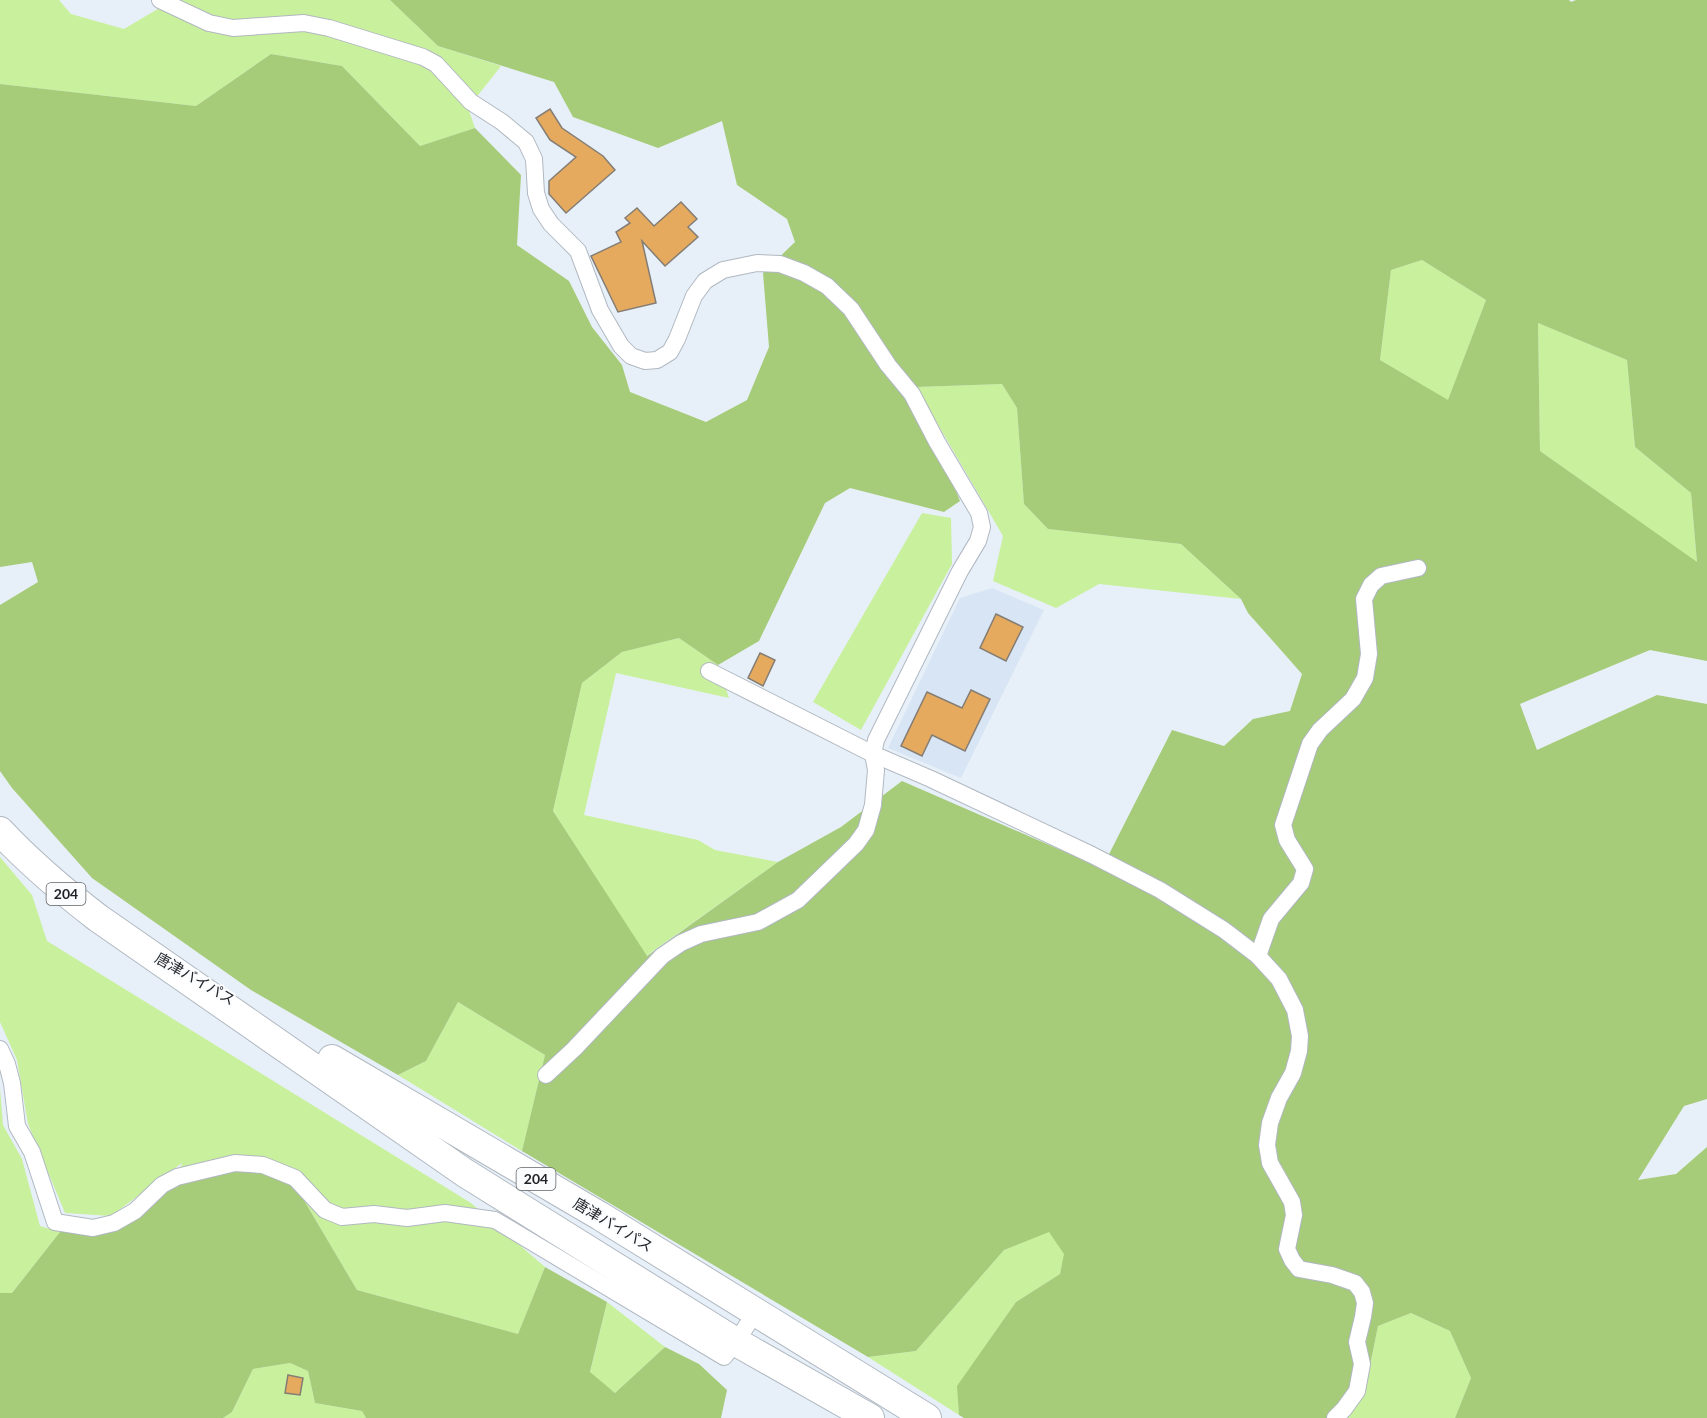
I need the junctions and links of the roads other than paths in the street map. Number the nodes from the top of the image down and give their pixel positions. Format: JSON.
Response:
{"nodes":[{"id":1,"x":160,"y":0,"type":"edge"},
{"id":2,"x":1418,"y":568,"type":"dead end"},
{"id":3,"x":709,"y":671,"type":"dead end"},
{"id":4,"x":873,"y":754,"type":"junction"},
{"id":5,"x":0,"y":831,"type":"edge"},
{"id":6,"x":141,"y":948,"type":"junction"},
{"id":7,"x":1258,"y":956,"type":"junction"},
{"id":8,"x":0,"y":1049,"type":"edge"},
{"id":9,"x":546,"y":1075,"type":"dead end"},
{"id":10,"x":755,"y":1313,"type":"junction"},
{"id":11,"x":736,"y":1342,"type":"junction"},
{"id":12,"x":870,"y":1418,"type":"edge"},
{"id":13,"x":927,"y":1418,"type":"edge"},
{"id":14,"x":1335,"y":1418,"type":"edge"}],
"edges":[{"from":1,"to":4,"type":"street"},
{"from":2,"to":7,"type":"street"},
{"from":3,"to":4,"type":"street"},
{"from":4,"to":7,"type":"street"},
{"from":4,"to":9,"type":"street"},
{"from":5,"to":6,"type":"highway","name":"唐津バイパス","number":"204"},
{"from":6,"to":10,"type":"highway","name":"唐津バイパス","number":"204"},
{"from":6,"to":11,"type":"highway","name":"唐津バイパス","number":"204"},
{"from":7,"to":14,"type":"street"},
{"from":8,"to":11,"type":"street"},
{"from":10,"to":11,"type":"street"},
{"from":10,"to":13,"type":"highway","name":"唐津バイパス","number":"204"},
{"from":11,"to":12,"type":"highway","name":"唐津バイパス","number":"204"}]}
